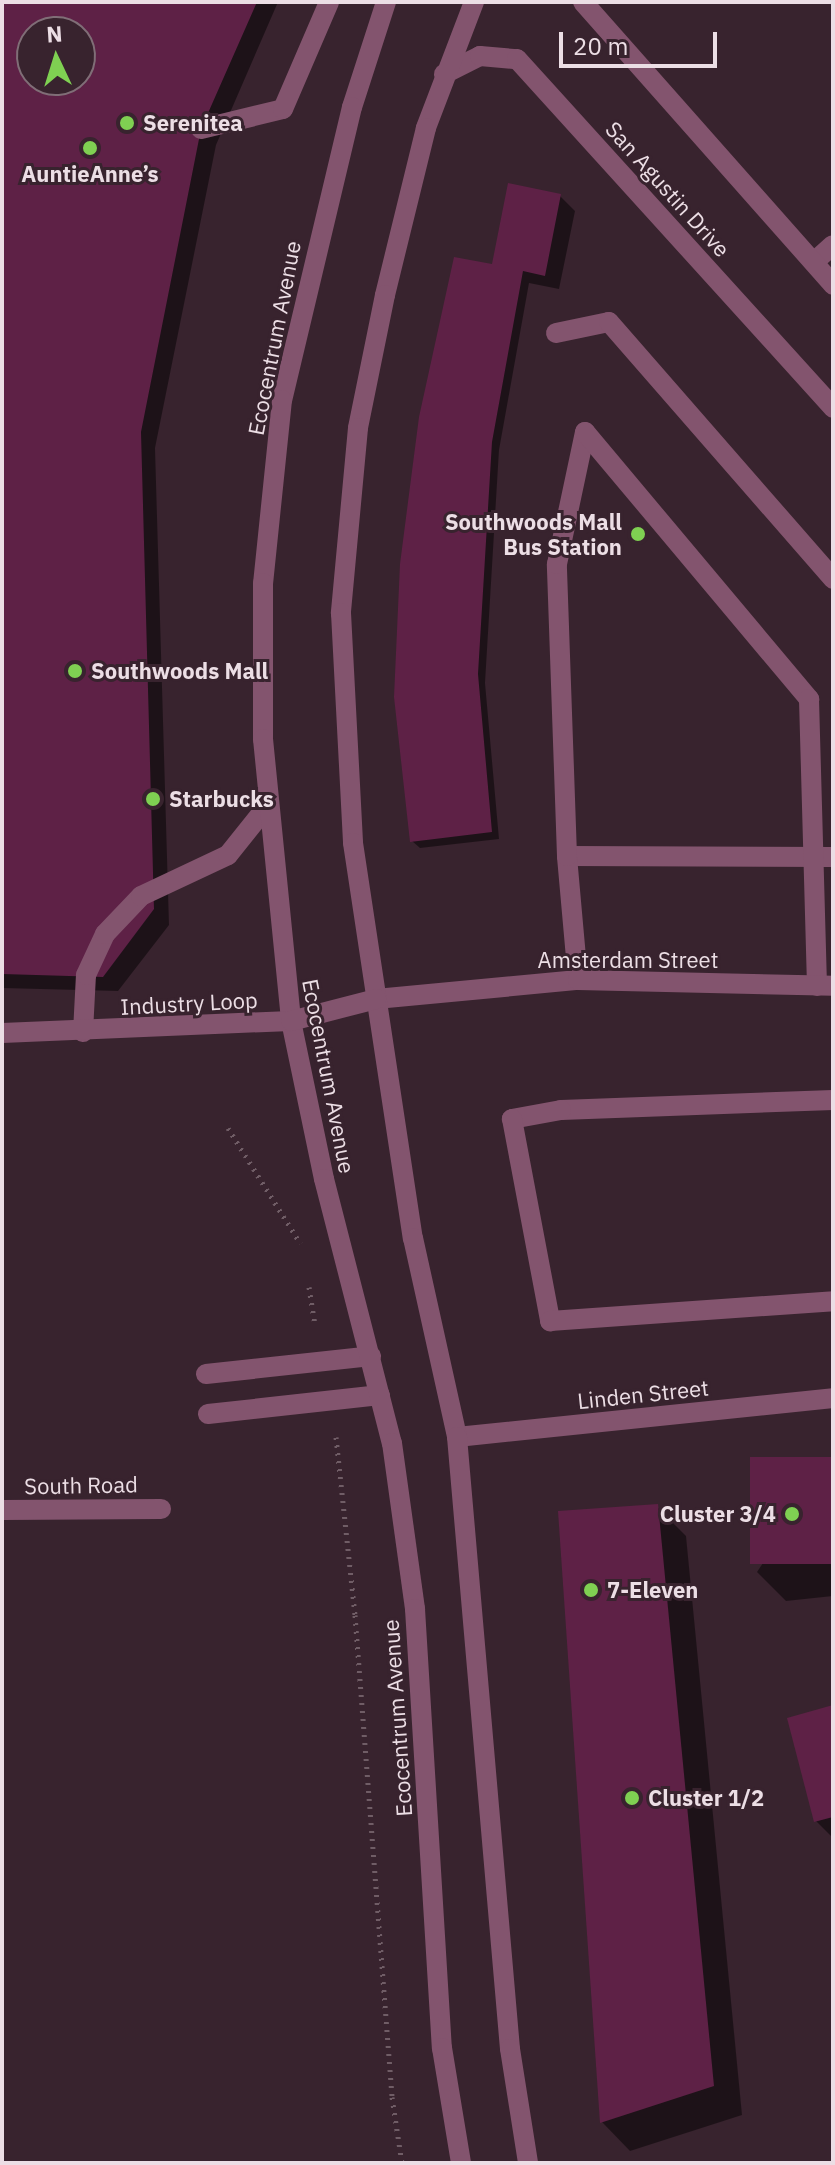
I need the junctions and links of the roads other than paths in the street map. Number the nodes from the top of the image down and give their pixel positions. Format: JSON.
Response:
{"nodes":[{"id":1,"x":329,"y":2,"type":"edge"},
{"id":2,"x":386,"y":2,"type":"edge"},
{"id":3,"x":474,"y":2,"type":"edge"},
{"id":4,"x":593,"y":6,"type":"edge"},
{"id":5,"x":444,"y":74,"type":"junction"},
{"id":6,"x":201,"y":129,"type":"dead end"},
{"id":7,"x":833,"y":245,"type":"edge"},
{"id":8,"x":814,"y":262,"type":"junction"},
{"id":9,"x":833,"y":285,"type":"edge"},
{"id":10,"x":556,"y":333,"type":"dead end"},
{"id":11,"x":833,"y":408,"type":"edge"},
{"id":12,"x":833,"y":579,"type":"edge"},
{"id":13,"x":268,"y":805,"type":"junction"},
{"id":14,"x":567,"y":856,"type":"junction"},
{"id":15,"x":825,"y":857,"type":"edge"},
{"id":16,"x":578,"y":980,"type":"junction"},
{"id":17,"x":825,"y":986,"type":"edge"},
{"id":18,"x":376,"y":999,"type":"junction"},
{"id":19,"x":291,"y":1021,"type":"junction"},
{"id":20,"x":83,"y":1032,"type":"junction"},
{"id":21,"x":2,"y":1033,"type":"edge"},
{"id":22,"x":833,"y":1100,"type":"edge"},
{"id":23,"x":833,"y":1301,"type":"edge"},
{"id":24,"x":371,"y":1356,"type":"junction"},
{"id":25,"x":206,"y":1374,"type":"dead end"},
{"id":26,"x":380,"y":1395,"type":"junction"},
{"id":27,"x":833,"y":1398,"type":"edge"},
{"id":28,"x":208,"y":1414,"type":"dead end"},
{"id":29,"x":457,"y":1437,"type":"junction"},
{"id":30,"x":161,"y":1509,"type":"dead end"},
{"id":31,"x":2,"y":1510,"type":"edge"},
{"id":32,"x":461,"y":2163,"type":"edge"},
{"id":33,"x":528,"y":2163,"type":"edge"}],
"edges":[{"from":1,"to":6,"type":"street"},
{"from":2,"to":13,"type":"street","name":"Ecocentrum Avenue"},
{"from":3,"to":5,"type":"street"},
{"from":4,"to":8,"type":"street"},
{"from":5,"to":11,"type":"street","name":"San Agustin Drive"},
{"from":5,"to":18,"type":"street"},
{"from":7,"to":8,"type":"street"},
{"from":8,"to":9,"type":"street"},
{"from":10,"to":12,"type":"street"},
{"from":13,"to":19,"type":"street","name":"Ecocentrum Avenue"},
{"from":13,"to":20,"type":"street"},
{"from":14,"to":15,"type":"street"},
{"from":14,"to":15,"type":"street"},
{"from":14,"to":16,"type":"street"},
{"from":15,"to":17,"type":"street"},
{"from":16,"to":17,"type":"street","name":"Amsterdam Street"},
{"from":16,"to":18,"type":"street","name":"Amsterdam Street"},
{"from":18,"to":19,"type":"street","name":"Industry Loop"},
{"from":18,"to":29,"type":"street"},
{"from":19,"to":20,"type":"street","name":"Industry Loop"},
{"from":19,"to":24,"type":"street","name":"Ecocentrum Avenue"},
{"from":20,"to":21,"type":"street","name":"Industry Loop"},
{"from":22,"to":23,"type":"street"},
{"from":24,"to":25,"type":"street"},
{"from":24,"to":26,"type":"street","name":"Ecocentrum Avenue"},
{"from":26,"to":28,"type":"street"},
{"from":26,"to":32,"type":"street","name":"Ecocentrum Avenue"},
{"from":27,"to":29,"type":"street","name":"Linden Street"},
{"from":29,"to":33,"type":"street"},
{"from":30,"to":31,"type":"street","name":"South Road"}]}
